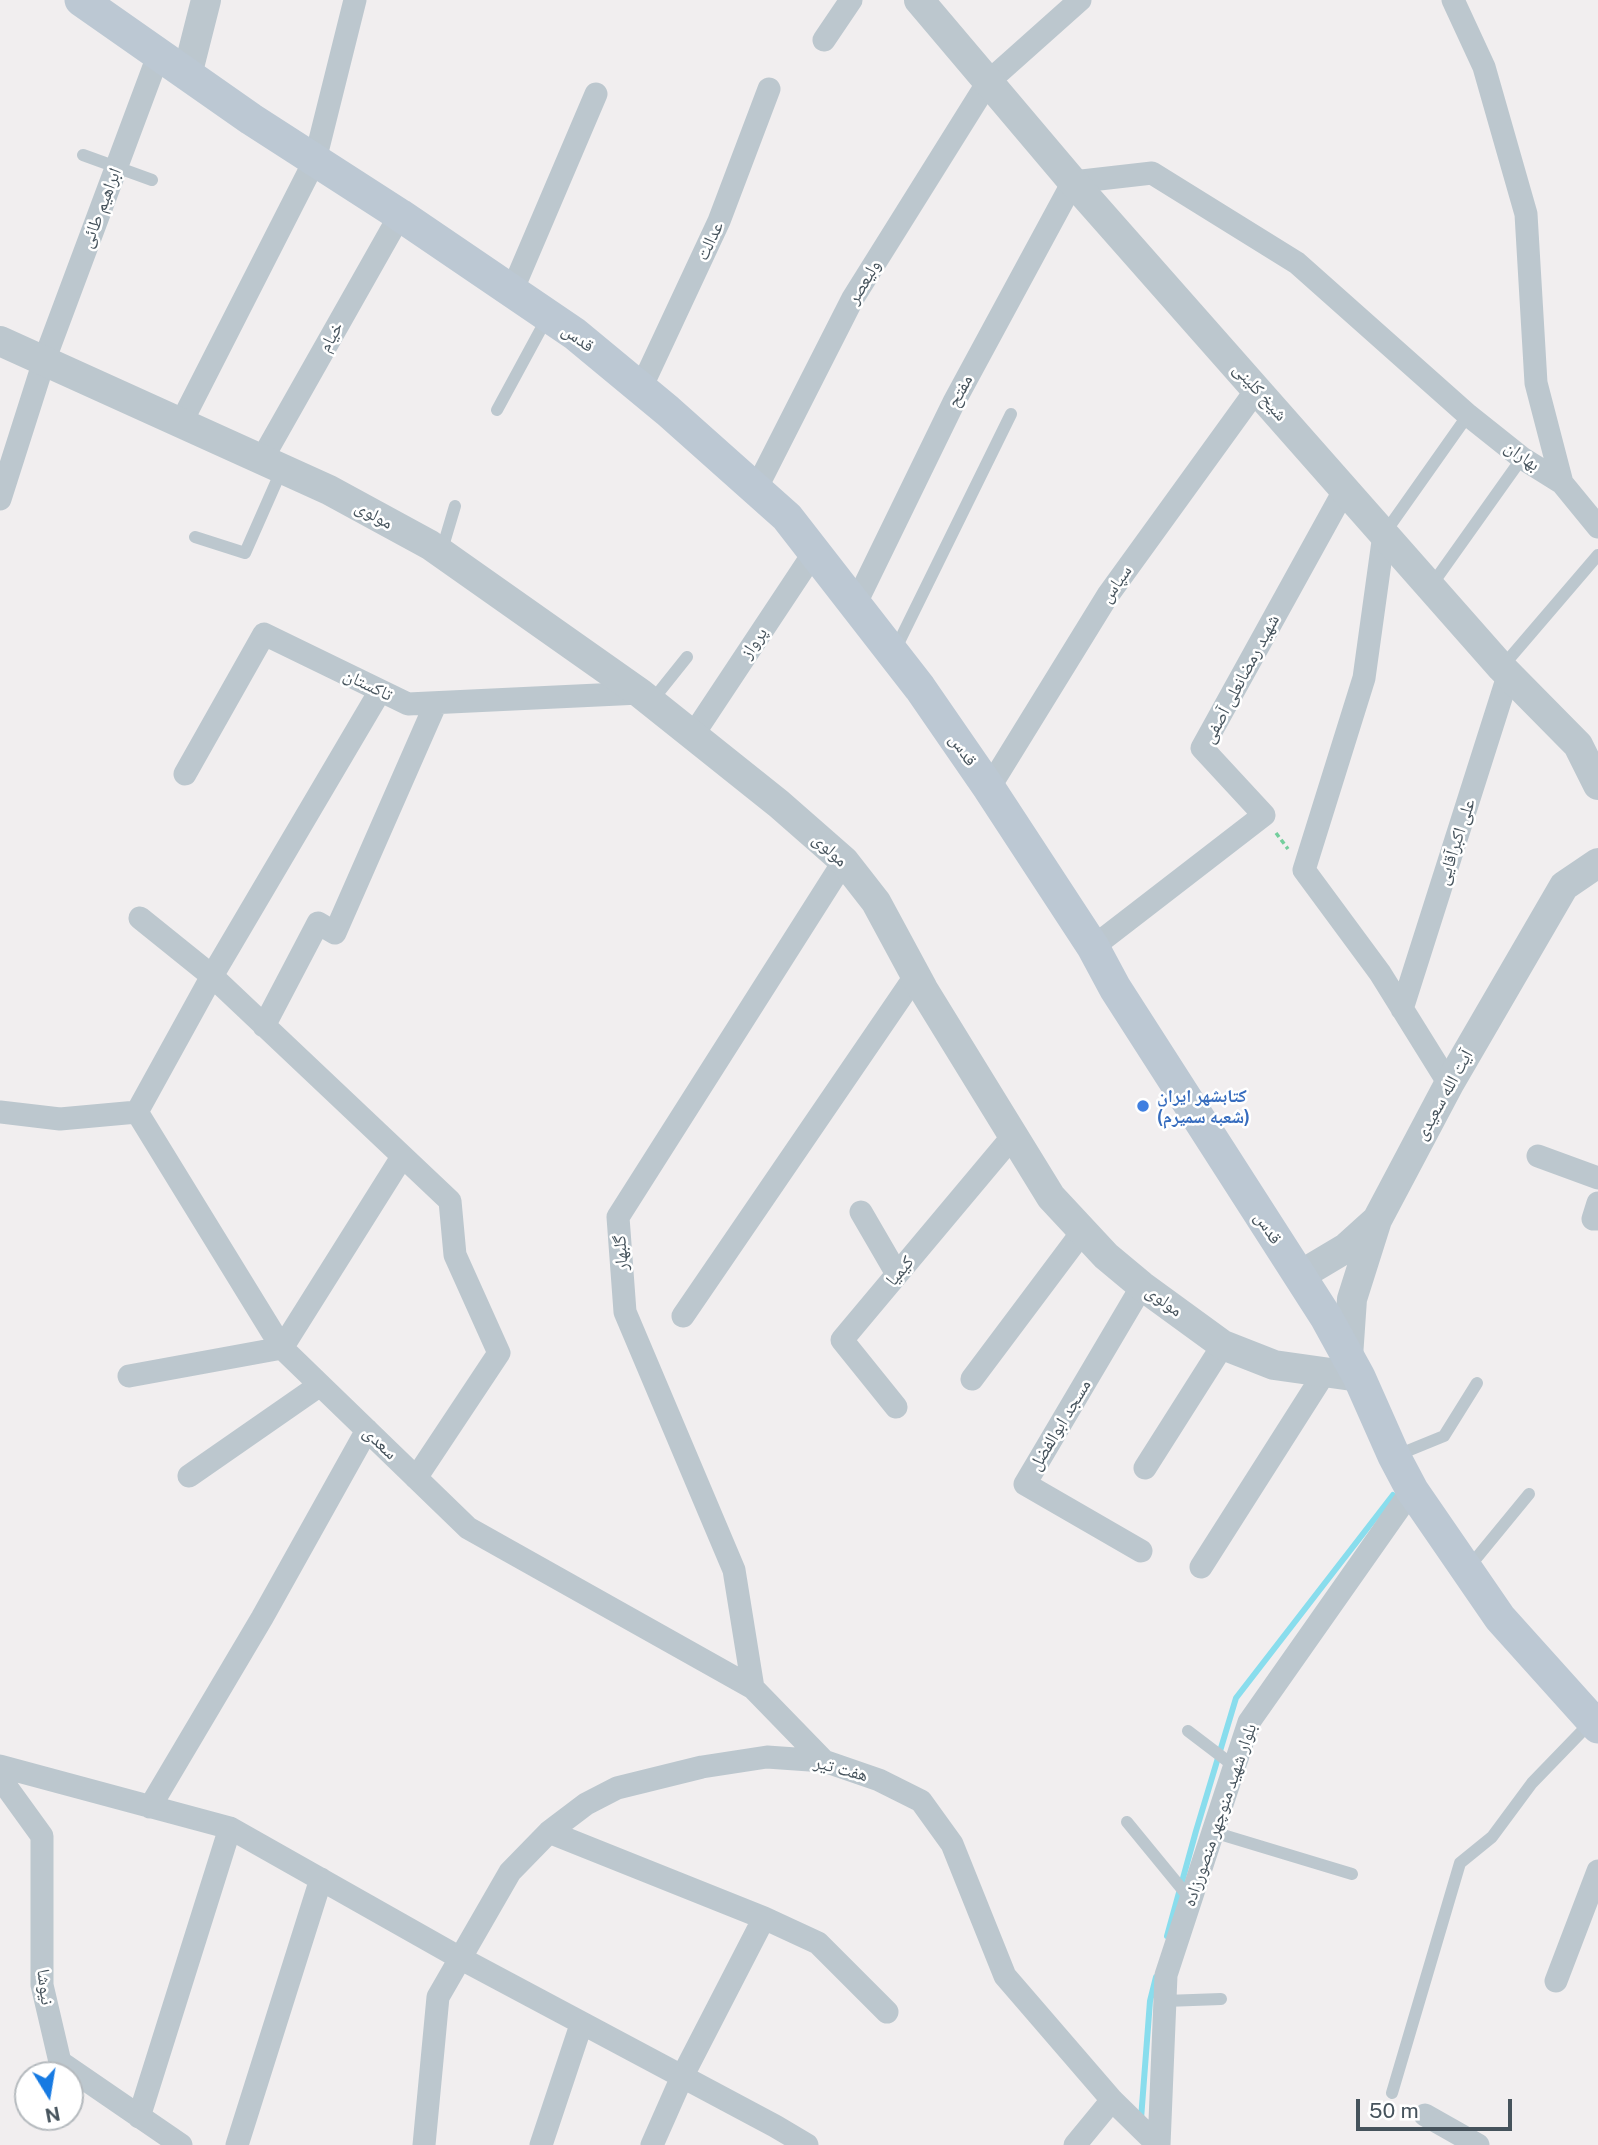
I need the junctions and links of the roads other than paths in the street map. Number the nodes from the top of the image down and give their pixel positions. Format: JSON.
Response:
{"nodes":[{"id":1,"x":81,"y":0,"type":"edge"},
{"id":2,"x":206,"y":0,"type":"edge"},
{"id":3,"x":355,"y":0,"type":"edge"},
{"id":4,"x":851,"y":0,"type":"edge"},
{"id":5,"x":919,"y":0,"type":"edge"},
{"id":6,"x":1080,"y":0,"type":"edge"},
{"id":7,"x":1453,"y":0,"type":"edge"},
{"id":8,"x":824,"y":40,"type":"dead end"},
{"id":9,"x":158,"y":56,"type":"junction"},
{"id":10,"x":187,"y":75,"type":"junction"},
{"id":11,"x":988,"y":82,"type":"junction"},
{"id":12,"x":769,"y":89,"type":"dead end"},
{"id":13,"x":596,"y":94,"type":"dead end"},
{"id":14,"x":83,"y":155,"type":"dead end"},
{"id":15,"x":315,"y":160,"type":"junction"},
{"id":16,"x":117,"y":166,"type":"junction"},
{"id":17,"x":152,"y":180,"type":"dead end"},
{"id":18,"x":1073,"y":182,"type":"junction"},
{"id":19,"x":400,"y":215,"type":"junction"},
{"id":20,"x":512,"y":291,"type":"junction"},
{"id":21,"x":548,"y":316,"type":"junction"},
{"id":22,"x":0,"y":341,"type":"edge"},
{"id":23,"x":44,"y":360,"type":"junction"},
{"id":24,"x":641,"y":388,"type":"junction"},
{"id":25,"x":1257,"y":389,"type":"junction"},
{"id":26,"x":497,"y":410,"type":"dead end"},
{"id":27,"x":1011,"y":414,"type":"dead end"},
{"id":28,"x":1468,"y":415,"type":"junction"},
{"id":29,"x":181,"y":423,"type":"junction"},
{"id":30,"x":1522,"y":458,"type":"junction"},
{"id":31,"x":272,"y":464,"type":"junction"},
{"id":32,"x":1562,"y":483,"type":"junction"},
{"id":33,"x":756,"y":489,"type":"junction"},
{"id":34,"x":1345,"y":489,"type":"junction"},
{"id":35,"x":0,"y":499,"type":"edge"},
{"id":36,"x":455,"y":506,"type":"dead end"},
{"id":37,"x":1598,"y":527,"type":"edge"},
{"id":38,"x":1384,"y":534,"type":"junction"},
{"id":39,"x":195,"y":537,"type":"dead end"},
{"id":40,"x":814,"y":551,"type":"junction"},
{"id":41,"x":441,"y":553,"type":"junction"},
{"id":42,"x":1598,"y":555,"type":"edge"},
{"id":43,"x":1431,"y":586,"type":"junction"},
{"id":44,"x":856,"y":603,"type":"junction"},
{"id":45,"x":894,"y":653,"type":"junction"},
{"id":46,"x":687,"y":657,"type":"dead end"},
{"id":47,"x":1505,"y":672,"type":"junction"},
{"id":48,"x":380,"y":691,"type":"junction"},
{"id":49,"x":645,"y":697,"type":"junction"},
{"id":50,"x":436,"y":703,"type":"junction"},
{"id":51,"x":692,"y":735,"type":"junction"},
{"id":52,"x":185,"y":774,"type":"dead end"},
{"id":53,"x":1598,"y":785,"type":"edge"},
{"id":54,"x":989,"y":788,"type":"junction"},
{"id":55,"x":844,"y":861,"type":"junction"},
{"id":56,"x":1598,"y":863,"type":"edge"},
{"id":57,"x":140,"y":918,"type":"dead end"},
{"id":58,"x":1093,"y":947,"type":"junction"},
{"id":59,"x":916,"y":975,"type":"junction"},
{"id":60,"x":212,"y":976,"type":"junction"},
{"id":61,"x":1402,"y":1009,"type":"junction"},
{"id":62,"x":264,"y":1026,"type":"junction"},
{"id":63,"x":1449,"y":1084,"type":"junction"},
{"id":64,"x":0,"y":1111,"type":"edge"},
{"id":65,"x":137,"y":1112,"type":"junction"},
{"id":66,"x":1013,"y":1136,"type":"junction"},
{"id":67,"x":1538,"y":1156,"type":"dead end"},
{"id":68,"x":402,"y":1157,"type":"junction"},
{"id":69,"x":1598,"y":1178,"type":"edge"},
{"id":70,"x":1598,"y":1203,"type":"edge"},
{"id":71,"x":861,"y":1212,"type":"dead end"},
{"id":72,"x":1598,"y":1219,"type":"edge"},
{"id":73,"x":1377,"y":1220,"type":"junction"},
{"id":74,"x":1083,"y":1231,"type":"junction"},
{"id":75,"x":897,"y":1274,"type":"junction"},
{"id":76,"x":1299,"y":1276,"type":"junction"},
{"id":77,"x":1142,"y":1286,"type":"junction"},
{"id":78,"x":683,"y":1316,"type":"dead end"},
{"id":79,"x":1223,"y":1345,"type":"junction"},
{"id":80,"x":282,"y":1348,"type":"junction"},
{"id":81,"x":1344,"y":1368,"type":"junction"},
{"id":82,"x":129,"y":1377,"type":"dead end"},
{"id":83,"x":972,"y":1378,"type":"dead end"},
{"id":84,"x":1477,"y":1383,"type":"dead end"},
{"id":85,"x":320,"y":1385,"type":"junction"},
{"id":86,"x":896,"y":1407,"type":"dead end"},
{"id":87,"x":367,"y":1430,"type":"junction"},
{"id":88,"x":1394,"y":1456,"type":"junction"},
{"id":89,"x":1145,"y":1468,"type":"dead end"},
{"id":90,"x":189,"y":1476,"type":"dead end"},
{"id":91,"x":416,"y":1478,"type":"junction"},
{"id":92,"x":1412,"y":1490,"type":"junction"},
{"id":93,"x":1529,"y":1494,"type":"dead end"},
{"id":94,"x":1141,"y":1551,"type":"dead end"},
{"id":95,"x":1201,"y":1567,"type":"dead end"},
{"id":96,"x":1467,"y":1571,"type":"junction"},
{"id":97,"x":753,"y":1688,"type":"junction"},
{"id":98,"x":1595,"y":1724,"type":"edge"},
{"id":99,"x":1188,"y":1731,"type":"dead end"},
{"id":100,"x":824,"y":1761,"type":"junction"},
{"id":101,"x":1230,"y":1763,"type":"junction"},
{"id":102,"x":0,"y":1766,"type":"edge"},
{"id":103,"x":0,"y":1778,"type":"edge"},
{"id":104,"x":150,"y":1807,"type":"junction"},
{"id":105,"x":1127,"y":1822,"type":"dead end"},
{"id":106,"x":230,"y":1828,"type":"junction"},
{"id":107,"x":549,"y":1832,"type":"junction"},
{"id":108,"x":1213,"y":1832,"type":"junction"},
{"id":109,"x":1598,"y":1871,"type":"edge"},
{"id":110,"x":1352,"y":1874,"type":"dead end"},
{"id":111,"x":321,"y":1880,"type":"junction"},
{"id":112,"x":1188,"y":1897,"type":"junction"},
{"id":113,"x":764,"y":1918,"type":"junction"},
{"id":114,"x":460,"y":1958,"type":"junction"},
{"id":115,"x":1556,"y":1981,"type":"dead end"},
{"id":116,"x":1221,"y":1999,"type":"dead end"},
{"id":117,"x":1165,"y":2001,"type":"junction"},
{"id":118,"x":887,"y":2012,"type":"dead end"},
{"id":119,"x":581,"y":2025,"type":"junction"},
{"id":120,"x":682,"y":2077,"type":"junction"},
{"id":121,"x":1392,"y":2093,"type":"dead end"},
{"id":122,"x":1112,"y":2100,"type":"junction"},
{"id":123,"x":1425,"y":2115,"type":"dead end"},
{"id":124,"x":139,"y":2117,"type":"junction"},
{"id":125,"x":1149,"y":2136,"type":"edge"},
{"id":126,"x":181,"y":2145,"type":"edge"},
{"id":127,"x":237,"y":2145,"type":"edge"},
{"id":128,"x":424,"y":2145,"type":"edge"},
{"id":129,"x":541,"y":2145,"type":"edge"},
{"id":130,"x":652,"y":2145,"type":"edge"},
{"id":131,"x":807,"y":2145,"type":"edge"},
{"id":132,"x":1075,"y":2145,"type":"edge"},
{"id":133,"x":1478,"y":2145,"type":"edge"}],
"edges":[{"from":1,"to":9,"type":"main road","name":"قدس"},
{"from":2,"to":10,"type":"street"},
{"from":3,"to":15,"type":"street"},
{"from":4,"to":8,"type":"street"},
{"from":5,"to":11,"type":"street","name":"شیخ کلینی"},
{"from":6,"to":11,"type":"street","name":"ولیعصر"},
{"from":7,"to":32,"type":"street","name":"بهاران"},
{"from":9,"to":10,"type":"main road","name":"قدس"},
{"from":9,"to":16,"type":"street","name":"ابراهیم طائی"},
{"from":10,"to":15,"type":"main road","name":"قدس"},
{"from":11,"to":18,"type":"street","name":"شیخ کلینی"},
{"from":11,"to":33,"type":"street","name":"ولیعصر"},
{"from":12,"to":24,"type":"street","name":"عدالت"},
{"from":13,"to":20,"type":"street"},
{"from":14,"to":16,"type":"lane"},
{"from":15,"to":19,"type":"main road","name":"قدس"},
{"from":15,"to":29,"type":"street"},
{"from":16,"to":17,"type":"lane"},
{"from":16,"to":23,"type":"street","name":"ابراهیم طائی"},
{"from":18,"to":25,"type":"street","name":"شیخ کلینی"},
{"from":18,"to":28,"type":"street","name":"بهاران"},
{"from":18,"to":44,"type":"street","name":"مفتح"},
{"from":19,"to":20,"type":"main road","name":"قدس"},
{"from":19,"to":31,"type":"street","name":"خیام"},
{"from":20,"to":21,"type":"main road","name":"قدس"},
{"from":21,"to":24,"type":"main road","name":"قدس"},
{"from":21,"to":26,"type":"lane"},
{"from":22,"to":23,"type":"street","name":"مولوی"},
{"from":23,"to":29,"type":"street","name":"مولوی"},
{"from":23,"to":35,"type":"street","name":"ابراهیم طائی"},
{"from":24,"to":33,"type":"main road","name":"قدس"},
{"from":25,"to":34,"type":"street","name":"شیخ کلینی"},
{"from":25,"to":54,"type":"street","name":"سپاس"},
{"from":27,"to":45,"type":"lane"},
{"from":28,"to":30,"type":"street","name":"بهاران"},
{"from":28,"to":38,"type":"lane"},
{"from":29,"to":31,"type":"street","name":"مولوی"},
{"from":30,"to":32,"type":"street","name":"بهاران"},
{"from":30,"to":43,"type":"lane"},
{"from":31,"to":39,"type":"lane"},
{"from":31,"to":41,"type":"street","name":"مولوی"},
{"from":32,"to":37,"type":"street"},
{"from":33,"to":40,"type":"main road","name":"قدس"},
{"from":34,"to":38,"type":"street","name":"شیخ کلینی"},
{"from":34,"to":58,"type":"street","name":"شهید رمضانعلی آصفی"},
{"from":36,"to":41,"type":"lane"},
{"from":38,"to":43,"type":"street","name":"شیخ کلینی"},
{"from":38,"to":61,"type":"street"},
{"from":40,"to":44,"type":"main road","name":"قدس"},
{"from":40,"to":51,"type":"street","name":"پرواز"},
{"from":41,"to":49,"type":"street","name":"مولوی"},
{"from":42,"to":47,"type":"lane"},
{"from":43,"to":47,"type":"street","name":"شیخ کلینی"},
{"from":44,"to":45,"type":"main road","name":"قدس"},
{"from":45,"to":54,"type":"main road","name":"قدس"},
{"from":46,"to":49,"type":"lane"},
{"from":47,"to":53,"type":"street","name":"شیخ کلینی"},
{"from":47,"to":61,"type":"street","name":"علی اکبرآقایی"},
{"from":48,"to":50,"type":"street","name":"تاکستان"},
{"from":48,"to":52,"type":"street","name":"تاکستان"},
{"from":48,"to":60,"type":"street"},
{"from":49,"to":50,"type":"street","name":"تاکستان"},
{"from":49,"to":51,"type":"street","name":"مولوی"},
{"from":50,"to":62,"type":"street"},
{"from":51,"to":55,"type":"street","name":"مولوی"},
{"from":54,"to":58,"type":"main road","name":"قدس"},
{"from":55,"to":59,"type":"street","name":"مولوی"},
{"from":55,"to":97,"type":"street","name":"گلبهار"},
{"from":56,"to":63,"type":"street","name":"آیت الله سعیدی"},
{"from":57,"to":60,"type":"street"},
{"from":58,"to":76,"type":"main road","name":"قدس"},
{"from":59,"to":66,"type":"street","name":"مولوی"},
{"from":59,"to":78,"type":"street"},
{"from":60,"to":62,"type":"street"},
{"from":60,"to":65,"type":"street"},
{"from":61,"to":63,"type":"street"},
{"from":62,"to":68,"type":"street"},
{"from":63,"to":73,"type":"street","name":"آیت الله سعیدی"},
{"from":64,"to":65,"type":"street"},
{"from":65,"to":80,"type":"street","name":"سعدی"},
{"from":66,"to":74,"type":"street","name":"مولوی"},
{"from":66,"to":75,"type":"street","name":"کیمیا"},
{"from":67,"to":69,"type":"street"},
{"from":68,"to":80,"type":"street"},
{"from":68,"to":91,"type":"street"},
{"from":70,"to":72,"type":"street"},
{"from":71,"to":75,"type":"street"},
{"from":73,"to":76,"type":"street"},
{"from":73,"to":81,"type":"street","name":"آیت الله سعیدی"},
{"from":74,"to":77,"type":"street","name":"مولوی"},
{"from":74,"to":83,"type":"street"},
{"from":75,"to":86,"type":"street","name":"کیمیا"},
{"from":76,"to":81,"type":"main road","name":"قدس"},
{"from":77,"to":79,"type":"street","name":"مولوی"},
{"from":77,"to":94,"type":"street","name":"مسجد ابوالفضل"},
{"from":79,"to":81,"type":"street","name":"مولوی"},
{"from":79,"to":89,"type":"street"},
{"from":80,"to":82,"type":"street"},
{"from":80,"to":85,"type":"street","name":"سعدی"},
{"from":81,"to":88,"type":"main road","name":"قدس"},
{"from":81,"to":95,"type":"street"},
{"from":84,"to":88,"type":"lane"},
{"from":85,"to":87,"type":"street","name":"سعدی"},
{"from":85,"to":90,"type":"street"},
{"from":87,"to":91,"type":"street","name":"سعدی"},
{"from":87,"to":104,"type":"street"},
{"from":88,"to":92,"type":"main road","name":"قدس"},
{"from":91,"to":97,"type":"street","name":"سعدی"},
{"from":92,"to":96,"type":"main road","name":"قدس"},
{"from":92,"to":101,"type":"street","name":"بلوار شهید منوچهر منصورزاده"},
{"from":93,"to":96,"type":"lane"},
{"from":96,"to":98,"type":"main road","name":"قدس"},
{"from":97,"to":100,"type":"street","name":"سعدی"},
{"from":98,"to":121,"type":"lane"},
{"from":99,"to":101,"type":"lane"},
{"from":100,"to":107,"type":"street","name":"هفت تیر"},
{"from":100,"to":122,"type":"street","name":"هفت تیر"},
{"from":101,"to":108,"type":"street","name":"بلوار شهید منوچهر منصورزاده"},
{"from":102,"to":104,"type":"street"},
{"from":103,"to":124,"type":"street","name":"نیوشا"},
{"from":104,"to":106,"type":"street"},
{"from":105,"to":112,"type":"lane"},
{"from":106,"to":111,"type":"street"},
{"from":106,"to":124,"type":"street"},
{"from":107,"to":113,"type":"street"},
{"from":107,"to":114,"type":"street","name":"هفت تیر"},
{"from":108,"to":110,"type":"lane"},
{"from":108,"to":112,"type":"street","name":"بلوار شهید منوچهر منصورزاده"},
{"from":109,"to":115,"type":"street"},
{"from":111,"to":114,"type":"street"},
{"from":111,"to":127,"type":"street"},
{"from":112,"to":117,"type":"street","name":"بلوار شهید منوچهر منصورزاده"},
{"from":113,"to":118,"type":"street"},
{"from":113,"to":120,"type":"street"},
{"from":114,"to":119,"type":"street"},
{"from":114,"to":128,"type":"street","name":"هفت تیر"},
{"from":116,"to":117,"type":"lane"},
{"from":117,"to":125,"type":"street","name":"بلوار شهید منوچهر منصورزاده"},
{"from":119,"to":120,"type":"street"},
{"from":119,"to":129,"type":"street"},
{"from":120,"to":130,"type":"street"},
{"from":120,"to":131,"type":"street"},
{"from":122,"to":125,"type":"street","name":"هفت تیر"},
{"from":122,"to":132,"type":"street"},
{"from":123,"to":133,"type":"street"},
{"from":124,"to":126,"type":"street","name":"نیوشا"}]}
